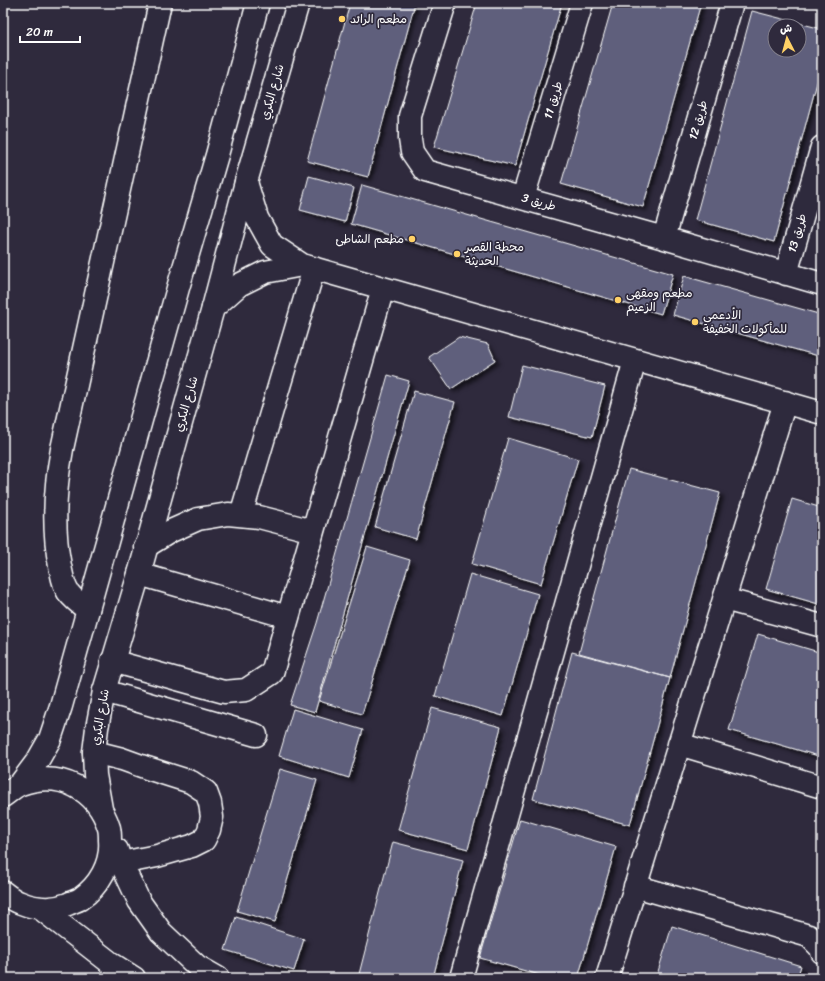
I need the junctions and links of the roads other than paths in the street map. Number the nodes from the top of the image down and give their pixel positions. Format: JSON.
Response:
{"nodes":[{"id":1,"x":160,"y":3,"type":"edge"},
{"id":2,"x":258,"y":3,"type":"edge"},
{"id":3,"x":298,"y":3,"type":"edge"},
{"id":4,"x":445,"y":3,"type":"edge"},
{"id":5,"x":582,"y":3,"type":"edge"},
{"id":6,"x":732,"y":3,"type":"edge"},
{"id":7,"x":822,"y":147,"type":"edge"},
{"id":8,"x":246,"y":182,"type":"junction"},
{"id":9,"x":523,"y":198,"type":"junction"},
{"id":10,"x":664,"y":238,"type":"junction"},
{"id":11,"x":308,"y":266,"type":"junction"},
{"id":12,"x":786,"y":274,"type":"junction"},
{"id":13,"x":822,"y":284,"type":"edge"},
{"id":14,"x":383,"y":288,"type":"junction"},
{"id":15,"x":213,"y":308,"type":"junction"},
{"id":16,"x":635,"y":360,"type":"junction"},
{"id":17,"x":785,"y":402,"type":"junction"},
{"id":18,"x":822,"y":413,"type":"edge"},
{"id":19,"x":241,"y":515,"type":"junction"},
{"id":20,"x":313,"y":531,"type":"junction"},
{"id":21,"x":145,"y":547,"type":"junction"},
{"id":22,"x":138,"y":574,"type":"junction"},
{"id":23,"x":724,"y":599,"type":"junction"},
{"id":24,"x":88,"y":610,"type":"junction"},
{"id":25,"x":288,"y":617,"type":"junction"},
{"id":26,"x":822,"y":626,"type":"edge"},
{"id":27,"x":112,"y":661,"type":"junction"},
{"id":28,"x":104,"y":691,"type":"junction"},
{"id":29,"x":256,"y":735,"type":"dead end"},
{"id":30,"x":679,"y":744,"type":"junction"},
{"id":31,"x":94,"y":752,"type":"junction"},
{"id":32,"x":822,"y":787,"type":"edge"},
{"id":33,"x":11,"y":790,"type":"edge"},
{"id":34,"x":101,"y":809,"type":"junction"},
{"id":35,"x":110,"y":830,"type":"junction"},
{"id":36,"x":121,"y":863,"type":"junction"},
{"id":37,"x":635,"y":886,"type":"junction"},
{"id":38,"x":3,"y":892,"type":"edge"},
{"id":39,"x":40,"y":908,"type":"junction"},
{"id":40,"x":822,"y":952,"type":"edge"},
{"id":41,"x":134,"y":978,"type":"edge"},
{"id":42,"x":218,"y":978,"type":"edge"},
{"id":43,"x":461,"y":978,"type":"edge"},
{"id":44,"x":607,"y":978,"type":"edge"}],
"edges":[{"from":1,"to":24,"type":"street"},
{"from":2,"to":24,"type":"street"},
{"from":3,"to":8,"type":"street","name":"شارع البكري"},
{"from":4,"to":9,"type":"street","name":"طريق 3"},
{"from":5,"to":9,"type":"street","name":"طريق 11"},
{"from":6,"to":10,"type":"street","name":"طريق 12"},
{"from":7,"to":12,"type":"street","name":"طريق 13"},
{"from":8,"to":11,"type":"street"},
{"from":8,"to":15,"type":"street","name":"شارع البكري"},
{"from":9,"to":10,"type":"street","name":"طريق 3"},
{"from":10,"to":12,"type":"street","name":"طريق 3"},
{"from":11,"to":14,"type":"street"},
{"from":11,"to":15,"type":"street"},
{"from":11,"to":19,"type":"street"},
{"from":12,"to":13,"type":"street","name":"طريق 3"},
{"from":14,"to":16,"type":"street"},
{"from":14,"to":20,"type":"street"},
{"from":15,"to":21,"type":"street","name":"شارع البكري"},
{"from":16,"to":17,"type":"street"},
{"from":16,"to":43,"type":"street"},
{"from":17,"to":18,"type":"street"},
{"from":17,"to":23,"type":"street"},
{"from":19,"to":20,"type":"street"},
{"from":19,"to":21,"type":"street"},
{"from":20,"to":25,"type":"street"},
{"from":21,"to":22,"type":"street","name":"شارع البكري"},
{"from":22,"to":25,"type":"street"},
{"from":22,"to":27,"type":"street","name":"شارع البكري"},
{"from":23,"to":26,"type":"street"},
{"from":23,"to":30,"type":"street"},
{"from":24,"to":33,"type":"street"},
{"from":25,"to":27,"type":"street"},
{"from":27,"to":28,"type":"street","name":"شارع البكري"},
{"from":28,"to":29,"type":"street"},
{"from":28,"to":31,"type":"street","name":"شارع البكري"},
{"from":30,"to":32,"type":"street"},
{"from":30,"to":37,"type":"street"},
{"from":31,"to":34,"type":"street","name":"شارع البكري"},
{"from":31,"to":36,"type":"street"},
{"from":33,"to":34,"type":"street"},
{"from":34,"to":35,"type":"street"},
{"from":35,"to":36,"type":"street"},
{"from":35,"to":39,"type":"street"},
{"from":36,"to":42,"type":"street"},
{"from":37,"to":40,"type":"street"},
{"from":37,"to":44,"type":"street"},
{"from":38,"to":39,"type":"street"},
{"from":39,"to":41,"type":"street"}]}
